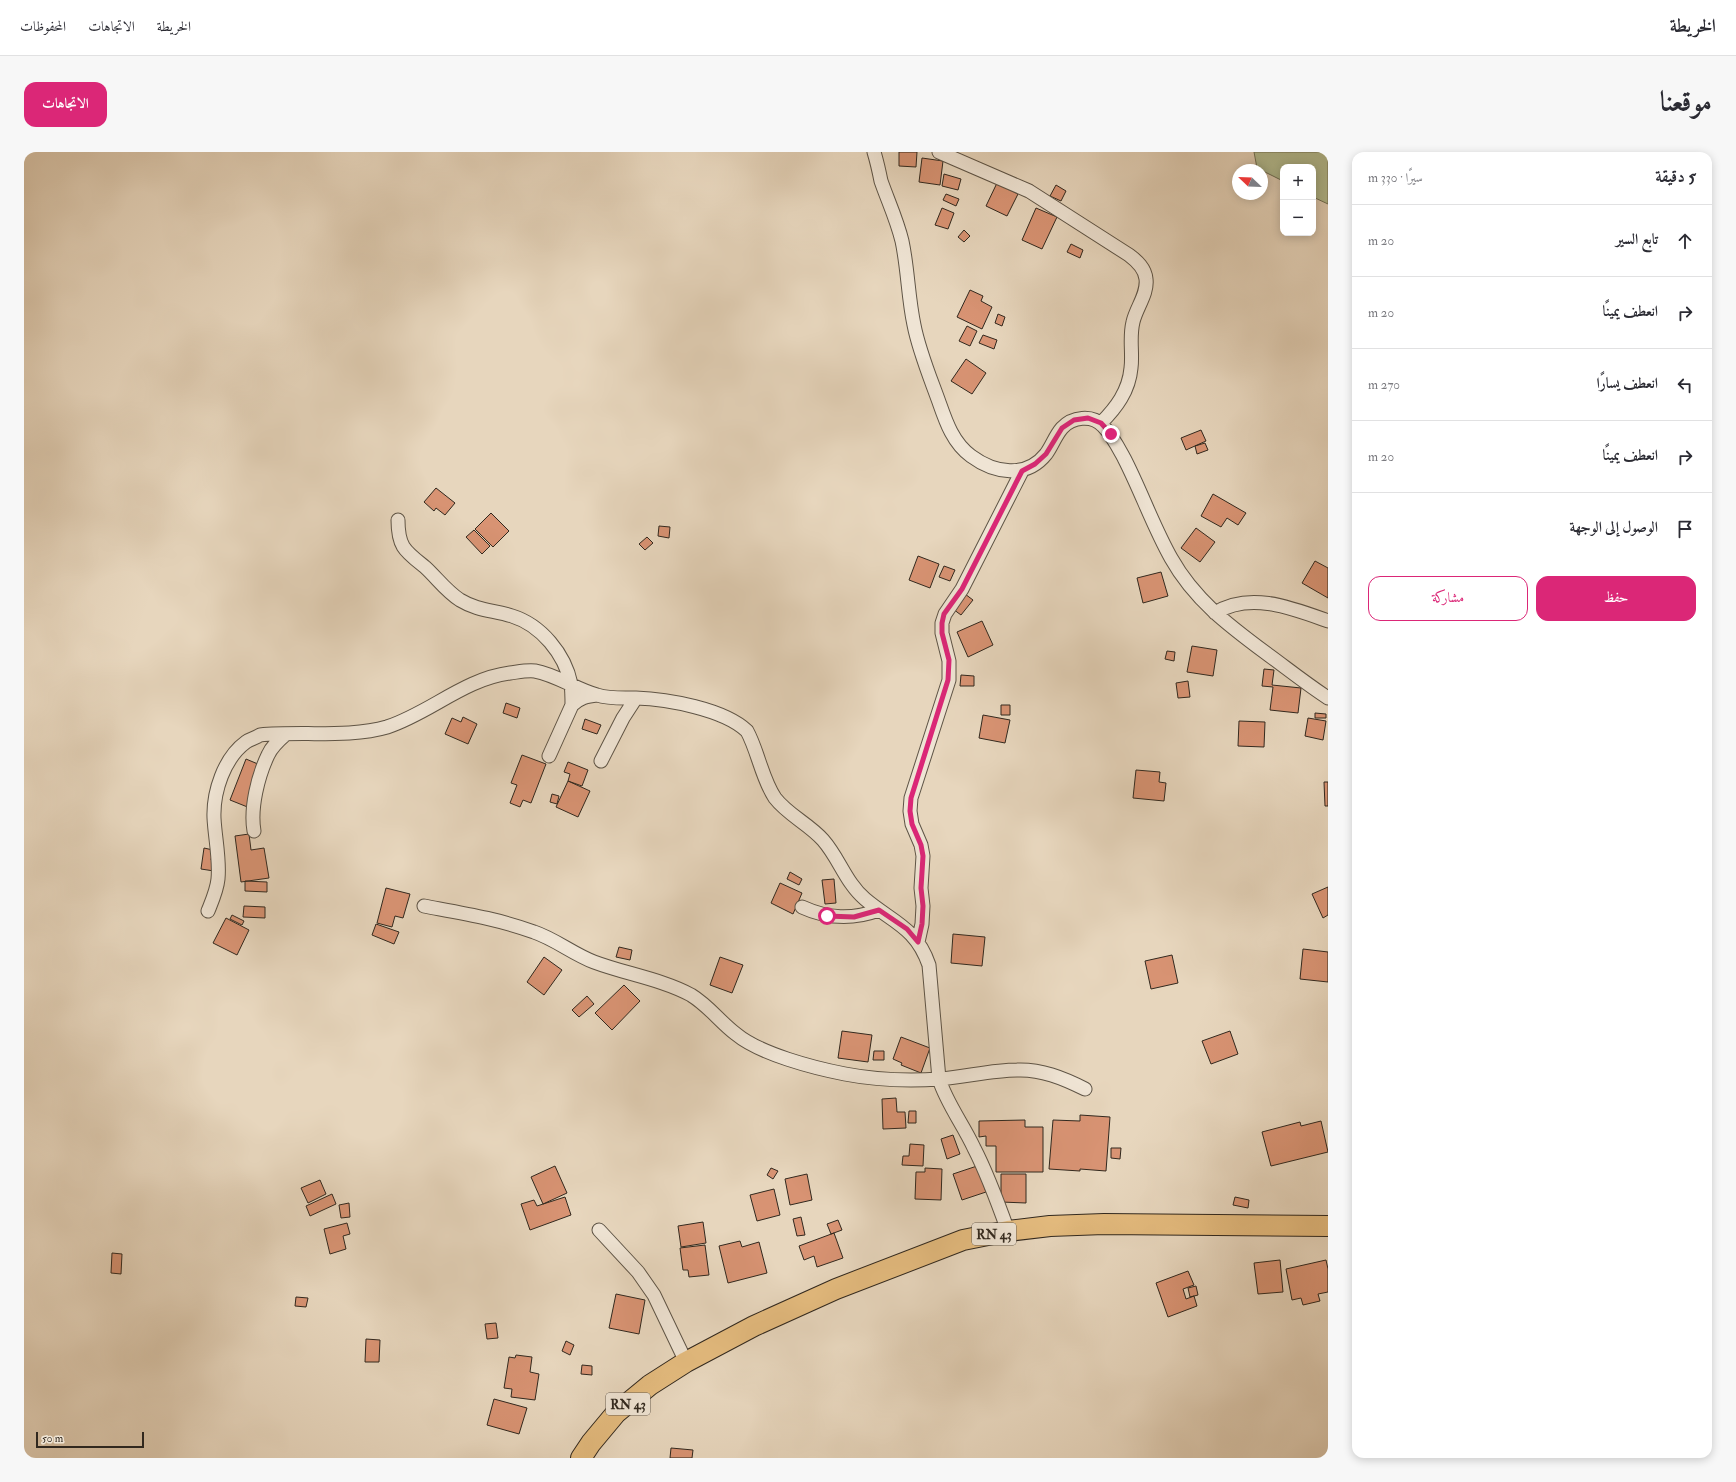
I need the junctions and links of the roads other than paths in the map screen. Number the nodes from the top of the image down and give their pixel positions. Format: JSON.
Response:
{"nodes":[{"id":1,"x":874,"y":152,"type":"edge"},
{"id":2,"x":939,"y":152,"type":"edge"},
{"id":3,"x":1101,"y":423,"type":"junction"},
{"id":4,"x":1022,"y":471,"type":"junction"},
{"id":5,"x":398,"y":520,"type":"dead end"},
{"id":6,"x":1215,"y":614,"type":"junction"},
{"id":7,"x":1328,"y":621,"type":"edge"},
{"id":8,"x":571,"y":684,"type":"junction"},
{"id":9,"x":596,"y":695,"type":"junction"},
{"id":10,"x":636,"y":698,"type":"junction"},
{"id":11,"x":1328,"y":698,"type":"edge"},
{"id":12,"x":572,"y":705,"type":"junction"},
{"id":13,"x":286,"y":734,"type":"junction"},
{"id":14,"x":549,"y":756,"type":"dead end"},
{"id":15,"x":601,"y":761,"type":"dead end"},
{"id":16,"x":254,"y":830,"type":"dead end"},
{"id":17,"x":424,"y":906,"type":"dead end"},
{"id":18,"x":802,"y":907,"type":"dead end"},
{"id":19,"x":879,"y":910,"type":"junction"},
{"id":20,"x":208,"y":911,"type":"dead end"},
{"id":21,"x":918,"y":942,"type":"junction"},
{"id":22,"x":939,"y":1079,"type":"junction"},
{"id":23,"x":1084,"y":1089,"type":"dead end"},
{"id":24,"x":1328,"y":1226,"type":"edge"},
{"id":25,"x":599,"y":1230,"type":"dead end"},
{"id":26,"x":1008,"y":1231,"type":"junction"},
{"id":27,"x":686,"y":1362,"type":"junction"},
{"id":28,"x":581,"y":1458,"type":"edge"}],
"edges":[{"from":1,"to":4,"type":"street"},
{"from":2,"to":3,"type":"street"},
{"from":3,"to":4,"type":"street"},
{"from":3,"to":6,"type":"street"},
{"from":4,"to":21,"type":"street"},
{"from":5,"to":8,"type":"street"},
{"from":6,"to":7,"type":"street"},
{"from":6,"to":11,"type":"street"},
{"from":8,"to":9,"type":"street"},
{"from":8,"to":12,"type":"street"},
{"from":8,"to":13,"type":"street"},
{"from":9,"to":10,"type":"street"},
{"from":9,"to":12,"type":"street"},
{"from":10,"to":15,"type":"street"},
{"from":10,"to":19,"type":"street"},
{"from":12,"to":14,"type":"street"},
{"from":13,"to":16,"type":"street"},
{"from":13,"to":20,"type":"street"},
{"from":17,"to":22,"type":"street"},
{"from":18,"to":19,"type":"street"},
{"from":19,"to":21,"type":"street"},
{"from":21,"to":22,"type":"street"},
{"from":22,"to":23,"type":"street"},
{"from":22,"to":26,"type":"street"},
{"from":24,"to":26,"type":"main road","number":"RN 43"},
{"from":25,"to":27,"type":"street"},
{"from":26,"to":27,"type":"main road","number":"RN 43"},
{"from":27,"to":28,"type":"main road","number":"RN 43"}]}
